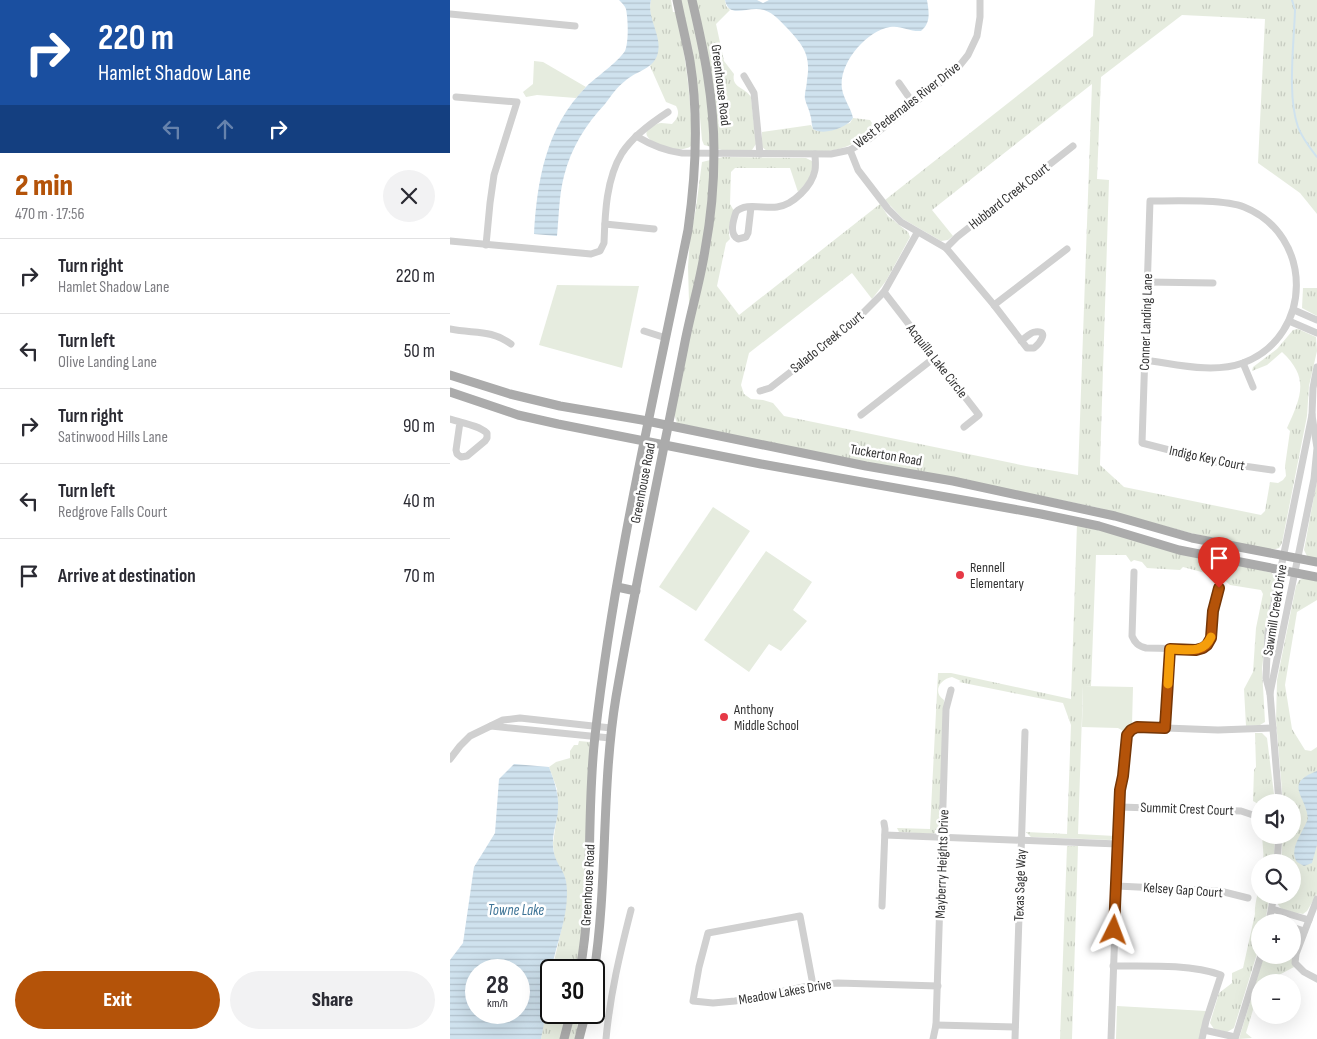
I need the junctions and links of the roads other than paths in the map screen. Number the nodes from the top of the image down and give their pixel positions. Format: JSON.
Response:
{"nodes":[{"id":1,"x":677,"y":0,"type":"edge"},
{"id":2,"x":692,"y":0,"type":"edge"},
{"id":3,"x":980,"y":0,"type":"edge"},
{"id":4,"x":450,"y":14,"type":"edge"},
{"id":5,"x":575,"y":26,"type":"dead end"},
{"id":6,"x":744,"y":76,"type":"dead end"},
{"id":7,"x":899,"y":83,"type":"dead end"},
{"id":8,"x":456,"y":97,"type":"dead end"},
{"id":9,"x":913,"y":104,"type":"junction"},
{"id":10,"x":668,"y":112,"type":"dead end"},
{"id":11,"x":636,"y":136,"type":"junction"},
{"id":12,"x":1072,"y":146,"type":"dead end"},
{"id":13,"x":850,"y":150,"type":"junction"},
{"id":14,"x":696,"y":153,"type":"junction"},
{"id":15,"x":714,"y":153,"type":"junction"},
{"id":16,"x":760,"y":154,"type":"junction"},
{"id":17,"x":815,"y":154,"type":"junction"},
{"id":18,"x":751,"y":207,"type":"dead end"},
{"id":19,"x":605,"y":224,"type":"junction"},
{"id":20,"x":654,"y":229,"type":"dead end"},
{"id":21,"x":917,"y":232,"type":"junction"},
{"id":22,"x":450,"y":241,"type":"edge"},
{"id":23,"x":486,"y":246,"type":"junction"},
{"id":24,"x":946,"y":248,"type":"junction"},
{"id":25,"x":1067,"y":249,"type":"dead end"},
{"id":26,"x":1148,"y":282,"type":"junction"},
{"id":27,"x":1213,"y":283,"type":"dead end"},
{"id":28,"x":884,"y":292,"type":"junction"},
{"id":29,"x":994,"y":305,"type":"junction"},
{"id":30,"x":1294,"y":310,"type":"junction"},
{"id":31,"x":1317,"y":320,"type":"edge"},
{"id":32,"x":1289,"y":321,"type":"junction"},
{"id":33,"x":450,"y":329,"type":"edge"},
{"id":34,"x":644,"y":331,"type":"dead end"},
{"id":35,"x":1317,"y":333,"type":"edge"},
{"id":36,"x":666,"y":338,"type":"junction"},
{"id":37,"x":1021,"y":341,"type":"dead end"},
{"id":38,"x":511,"y":344,"type":"dead end"},
{"id":39,"x":934,"y":358,"type":"junction"},
{"id":40,"x":1145,"y":360,"type":"junction"},
{"id":41,"x":1243,"y":362,"type":"junction"},
{"id":42,"x":1317,"y":367,"type":"edge"},
{"id":43,"x":450,"y":375,"type":"edge"},
{"id":44,"x":1253,"y":387,"type":"dead end"},
{"id":45,"x":760,"y":391,"type":"dead end"},
{"id":46,"x":450,"y":392,"type":"edge"},
{"id":47,"x":861,"y":415,"type":"dead end"},
{"id":48,"x":1312,"y":415,"type":"junction"},
{"id":49,"x":450,"y":419,"type":"edge"},
{"id":50,"x":460,"y":422,"type":"junction"},
{"id":51,"x":649,"y":422,"type":"junction"},
{"id":52,"x":668,"y":427,"type":"junction"},
{"id":53,"x":964,"y":427,"type":"dead end"},
{"id":54,"x":645,"y":441,"type":"junction"},
{"id":55,"x":1142,"y":443,"type":"joint"},
{"id":56,"x":665,"y":445,"type":"junction"},
{"id":57,"x":1272,"y":470,"type":"dead end"},
{"id":58,"x":1053,"y":503,"type":"junction"},
{"id":59,"x":1050,"y":516,"type":"junction"},
{"id":60,"x":1284,"y":555,"type":"junction"},
{"id":61,"x":1298,"y":559,"type":"junction"},
{"id":62,"x":1317,"y":562,"type":"edge"},
{"id":63,"x":1280,"y":569,"type":"junction"},
{"id":64,"x":1134,"y":572,"type":"dead end"},
{"id":65,"x":1295,"y":573,"type":"junction"},
{"id":66,"x":1317,"y":577,"type":"edge"},
{"id":67,"x":617,"y":587,"type":"junction"},
{"id":68,"x":1219,"y":588,"type":"dead end"},
{"id":69,"x":636,"y":591,"type":"junction"},
{"id":70,"x":1170,"y":649,"type":"junction"},
{"id":71,"x":951,"y":690,"type":"dead end"},
{"id":72,"x":1270,"y":693,"type":"junction"},
{"id":73,"x":536,"y":720,"type":"junction"},
{"id":74,"x":490,"y":726,"type":"junction"},
{"id":75,"x":596,"y":726,"type":"junction"},
{"id":76,"x":611,"y":728,"type":"junction"},
{"id":77,"x":1165,"y":728,"type":"junction"},
{"id":78,"x":1273,"y":728,"type":"junction"},
{"id":79,"x":534,"y":731,"type":"junction"},
{"id":80,"x":1025,"y":732,"type":"dead end"},
{"id":81,"x":595,"y":737,"type":"junction"},
{"id":82,"x":610,"y":738,"type":"junction"},
{"id":83,"x":450,"y":759,"type":"edge"},
{"id":84,"x":1278,"y":794,"type":"edge"},
{"id":85,"x":1120,"y":806,"type":"junction"},
{"id":86,"x":1251,"y":815,"type":"edge"},
{"id":87,"x":884,"y":822,"type":"dead end"},
{"id":88,"x":885,"y":835,"type":"junction"},
{"id":89,"x":942,"y":837,"type":"junction"},
{"id":90,"x":1021,"y":840,"type":"junction"},
{"id":91,"x":1118,"y":844,"type":"junction"},
{"id":92,"x":1117,"y":886,"type":"junction"},
{"id":93,"x":588,"y":890,"type":"junction"},
{"id":94,"x":602,"y":890,"type":"junction"},
{"id":95,"x":1248,"y":898,"type":"dead end"},
{"id":96,"x":1317,"y":899,"type":"edge"},
{"id":97,"x":1273,"y":904,"type":"edge"},
{"id":98,"x":882,"y":906,"type":"dead end"},
{"id":99,"x":1272,"y":909,"type":"junction"},
{"id":100,"x":631,"y":910,"type":"dead end"},
{"id":101,"x":1272,"y":914,"type":"edge"},
{"id":102,"x":1309,"y":920,"type":"junction"},
{"id":103,"x":1301,"y":930,"type":"edge"},
{"id":104,"x":1304,"y":931,"type":"junction"},
{"id":105,"x":582,"y":959,"type":"edge"},
{"id":106,"x":596,"y":959,"type":"edge"},
{"id":107,"x":1258,"y":964,"type":"edge"},
{"id":108,"x":1113,"y":966,"type":"junction"},
{"id":109,"x":1317,"y":979,"type":"edge"},
{"id":110,"x":814,"y":986,"type":"junction"},
{"id":111,"x":938,"y":986,"type":"junction"},
{"id":112,"x":568,"y":1024,"type":"edge"},
{"id":113,"x":583,"y":1024,"type":"edge"},
{"id":114,"x":936,"y":1025,"type":"junction"},
{"id":115,"x":1015,"y":1027,"type":"junction"},
{"id":116,"x":1204,"y":1030,"type":"junction"},
{"id":117,"x":1235,"y":1038,"type":"edge"},
{"id":118,"x":564,"y":1039,"type":"edge"},
{"id":119,"x":579,"y":1039,"type":"edge"},
{"id":120,"x":606,"y":1039,"type":"edge"},
{"id":121,"x":933,"y":1039,"type":"edge"},
{"id":122,"x":1015,"y":1039,"type":"edge"},
{"id":123,"x":1111,"y":1039,"type":"edge"},
{"id":124,"x":1202,"y":1039,"type":"edge"}],
"edges":[{"from":1,"to":14,"type":"main road","name":"Greenhouse Road"},
{"from":2,"to":15,"type":"main road","name":"Greenhouse Road"},
{"from":3,"to":9,"type":"street","name":"West Pedernales River Drive"},
{"from":4,"to":5,"type":"street"},
{"from":6,"to":16,"type":"street"},
{"from":7,"to":9,"type":"street"},
{"from":8,"to":23,"type":"street"},
{"from":9,"to":13,"type":"street","name":"West Pedernales River Drive"},
{"from":10,"to":11,"type":"street"},
{"from":11,"to":14,"type":"street","name":"West Pedernales River Drive"},
{"from":11,"to":19,"type":"street"},
{"from":12,"to":24,"type":"street","name":"Hubbard Creek Court"},
{"from":13,"to":17,"type":"street","name":"West Pedernales River Drive"},
{"from":13,"to":21,"type":"street"},
{"from":14,"to":15,"type":"street","name":"West Pedernales River Drive"},
{"from":14,"to":36,"type":"main road","name":"Greenhouse Road"},
{"from":15,"to":16,"type":"street","name":"West Pedernales River Drive"},
{"from":15,"to":52,"type":"main road","name":"Greenhouse Road"},
{"from":16,"to":17,"type":"street","name":"West Pedernales River Drive"},
{"from":17,"to":18,"type":"street"},
{"from":19,"to":20,"type":"street"},
{"from":19,"to":23,"type":"street"},
{"from":21,"to":24,"type":"street"},
{"from":21,"to":28,"type":"street","name":"Salado Creek Court"},
{"from":22,"to":23,"type":"street"},
{"from":24,"to":29,"type":"street"},
{"from":25,"to":29,"type":"street"},
{"from":26,"to":27,"type":"street"},
{"from":26,"to":30,"type":"street","name":"Conner Landing Lane"},
{"from":26,"to":40,"type":"street","name":"Conner Landing Lane"},
{"from":28,"to":39,"type":"street","name":"Acquilla Lake Circle"},
{"from":28,"to":45,"type":"street","name":"Salado Creek Court"},
{"from":29,"to":37,"type":"street"},
{"from":30,"to":31,"type":"street"},
{"from":30,"to":32,"type":"street"},
{"from":32,"to":35,"type":"street"},
{"from":32,"to":41,"type":"street"},
{"from":33,"to":38,"type":"street"},
{"from":34,"to":36,"type":"street"},
{"from":36,"to":51,"type":"main road","name":"Greenhouse Road"},
{"from":39,"to":47,"type":"street"},
{"from":39,"to":53,"type":"street","name":"Acquilla Lake Circle"},
{"from":40,"to":41,"type":"street"},
{"from":40,"to":55,"type":"street","name":"Conner Landing Lane"},
{"from":41,"to":44,"type":"street"},
{"from":42,"to":48,"type":"street"},
{"from":43,"to":51,"type":"main road","name":"Tuckerton Road"},
{"from":46,"to":54,"type":"main road"},
{"from":48,"to":60,"type":"street","name":"Sawmill Creek Drive"},
{"from":48,"to":61,"type":"street","name":"Sawmill Creek Drive"},
{"from":49,"to":50,"type":"street"},
{"from":50,"to":50,"type":"street"},
{"from":51,"to":52,"type":"main road","name":"Tuckerton Road"},
{"from":51,"to":54,"type":"main road","name":"Greenhouse Road"},
{"from":52,"to":56,"type":"main road","name":"Greenhouse Road"},
{"from":52,"to":58,"type":"main road","name":"Tuckerton Road"},
{"from":54,"to":56,"type":"main road"},
{"from":54,"to":67,"type":"main road","name":"Greenhouse Road"},
{"from":55,"to":57,"type":"street","name":"Indigo Key Court"},
{"from":56,"to":59,"type":"main road"},
{"from":56,"to":69,"type":"main road","name":"Greenhouse Road"},
{"from":58,"to":59,"type":"main road"},
{"from":58,"to":60,"type":"main road","name":"Tuckerton Road"},
{"from":59,"to":63,"type":"main road"},
{"from":60,"to":61,"type":"main road","name":"Tuckerton Road"},
{"from":60,"to":63,"type":"street","name":"Sawmill Creek Drive"},
{"from":61,"to":62,"type":"main road","name":"Tuckerton Road"},
{"from":61,"to":65,"type":"street","name":"Sawmill Creek Drive"},
{"from":63,"to":65,"type":"main road"},
{"from":63,"to":72,"type":"street","name":"Sawmill Creek Drive"},
{"from":64,"to":70,"type":"street"},
{"from":65,"to":66,"type":"main road"},
{"from":65,"to":72,"type":"street","name":"Sawmill Creek Drive"},
{"from":67,"to":69,"type":"main road"},
{"from":67,"to":75,"type":"main road","name":"Greenhouse Road"},
{"from":68,"to":70,"type":"street"},
{"from":69,"to":76,"type":"main road","name":"Greenhouse Road"},
{"from":70,"to":77,"type":"street"},
{"from":71,"to":89,"type":"street","name":"Mayberry Heights Drive"},
{"from":72,"to":78,"type":"street","name":"Sawmill Creek Drive"},
{"from":73,"to":74,"type":"street"},
{"from":73,"to":75,"type":"street"},
{"from":73,"to":79,"type":"street"},
{"from":74,"to":79,"type":"street"},
{"from":74,"to":83,"type":"street"},
{"from":75,"to":76,"type":"street"},
{"from":75,"to":81,"type":"main road","name":"Greenhouse Road"},
{"from":76,"to":82,"type":"main road","name":"Greenhouse Road"},
{"from":77,"to":78,"type":"street"},
{"from":77,"to":85,"type":"street"},
{"from":78,"to":84,"type":"street","name":"Sawmill Creek Drive"},
{"from":79,"to":81,"type":"street"},
{"from":80,"to":90,"type":"street","name":"Texas Sage Way"},
{"from":81,"to":82,"type":"street"},
{"from":81,"to":93,"type":"main road","name":"Greenhouse Road"},
{"from":82,"to":94,"type":"main road","name":"Greenhouse Road"},
{"from":85,"to":86,"type":"street","name":"Summit Crest Court"},
{"from":85,"to":91,"type":"street"},
{"from":87,"to":88,"type":"street"},
{"from":88,"to":89,"type":"street"},
{"from":88,"to":98,"type":"street"},
{"from":89,"to":90,"type":"street"},
{"from":89,"to":111,"type":"street","name":"Mayberry Heights Drive"},
{"from":90,"to":91,"type":"street"},
{"from":90,"to":115,"type":"street","name":"Texas Sage Way"},
{"from":91,"to":92,"type":"street"},
{"from":92,"to":95,"type":"street","name":"Kelsey Gap Court"},
{"from":92,"to":108,"type":"street"},
{"from":93,"to":94,"type":"main road"},
{"from":93,"to":105,"type":"main road","name":"Greenhouse Road"},
{"from":94,"to":106,"type":"main road","name":"Greenhouse Road"},
{"from":96,"to":102,"type":"street"},
{"from":97,"to":99,"type":"street"},
{"from":99,"to":101,"type":"street"},
{"from":99,"to":102,"type":"street"},
{"from":100,"to":120,"type":"street"},
{"from":102,"to":104,"type":"street"},
{"from":103,"to":104,"type":"street"},
{"from":104,"to":109,"type":"street"},
{"from":107,"to":117,"type":"street"},
{"from":108,"to":116,"type":"street"},
{"from":108,"to":123,"type":"street"},
{"from":110,"to":110,"type":"street","name":"Meadow Lakes Drive"},
{"from":110,"to":111,"type":"street","name":"Meadow Lakes Drive"},
{"from":111,"to":114,"type":"street","name":"Mayberry Heights Drive"},
{"from":112,"to":118,"type":"main road"},
{"from":113,"to":119,"type":"main road"},
{"from":114,"to":115,"type":"street"},
{"from":114,"to":121,"type":"street","name":"Mayberry Heights Drive"},
{"from":115,"to":122,"type":"street","name":"Texas Sage Way"},
{"from":116,"to":117,"type":"street"},
{"from":116,"to":124,"type":"street"}]}
